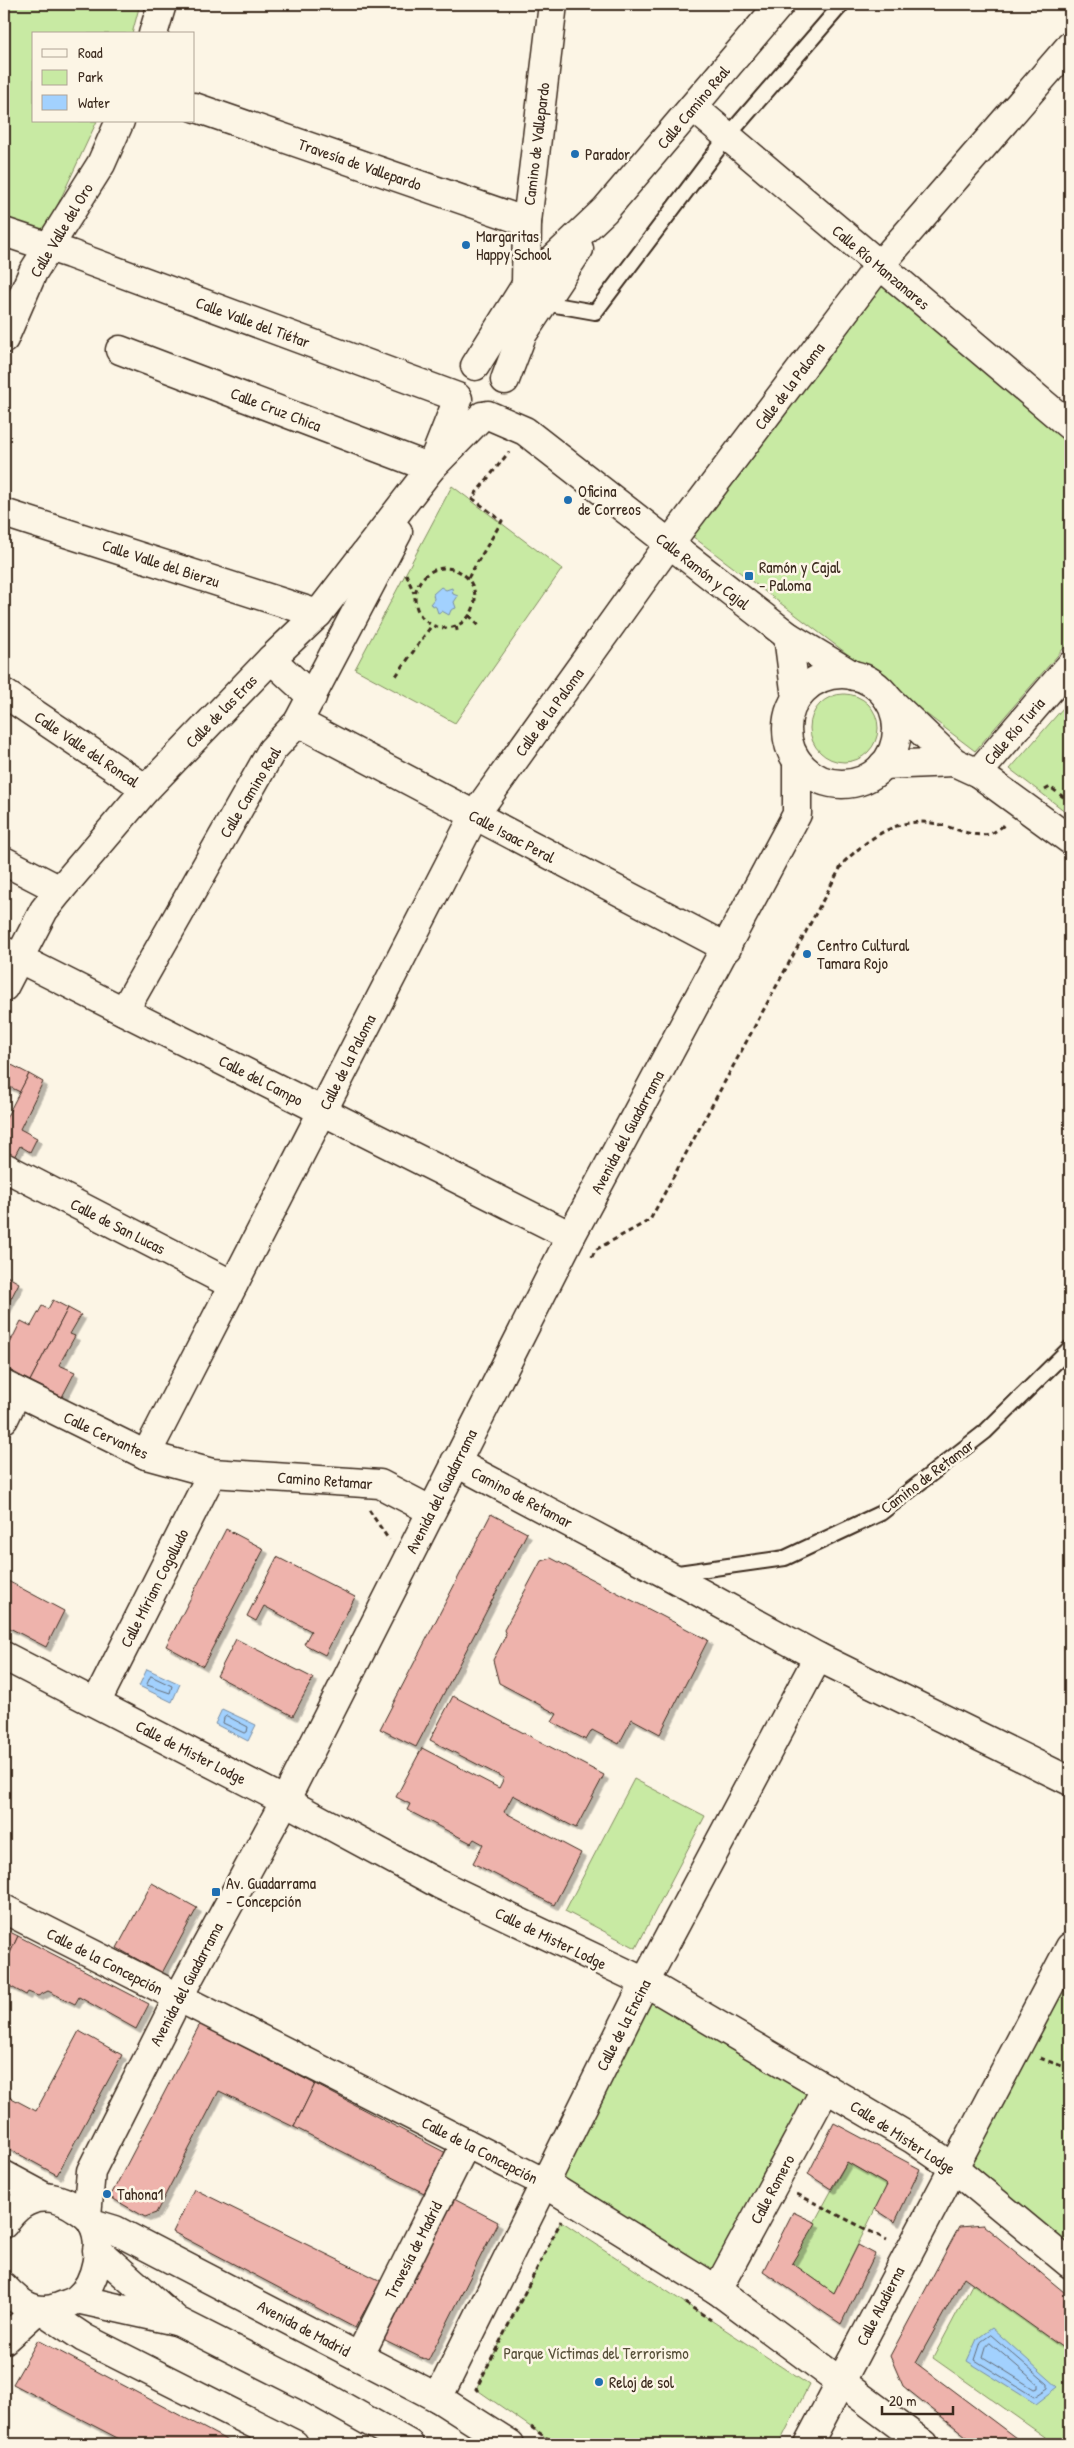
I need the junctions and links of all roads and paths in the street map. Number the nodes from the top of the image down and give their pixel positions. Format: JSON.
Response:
{"nodes":[{"id":1,"x":162,"y":4,"type":"edge"},
{"id":2,"x":553,"y":4,"type":"edge"},
{"id":3,"x":780,"y":4,"type":"edge"},
{"id":4,"x":842,"y":4,"type":"edge"},
{"id":5,"x":154,"y":32,"type":"edge"},
{"id":6,"x":1070,"y":46,"type":"edge"},
{"id":7,"x":195,"y":107,"type":"edge"},
{"id":8,"x":693,"y":107,"type":"junction"},
{"id":9,"x":120,"y":122,"type":"edge"},
{"id":10,"x":727,"y":137,"type":"junction"},
{"id":11,"x":527,"y":222,"type":"junction"},
{"id":12,"x":4,"y":232,"type":"edge"},
{"id":13,"x":49,"y":247,"type":"junction"},
{"id":14,"x":879,"y":266,"type":"junction"},
{"id":15,"x":535,"y":294,"type":"junction"},
{"id":16,"x":4,"y":339,"type":"edge"},
{"id":17,"x":120,"y":350,"type":"dead end"},
{"id":18,"x":476,"y":366,"type":"junction"},
{"id":19,"x":458,"y":398,"type":"junction"},
{"id":20,"x":495,"y":403,"type":"junction"},
{"id":21,"x":1070,"y":426,"type":"edge"},
{"id":22,"x":525,"y":432,"type":"junction"},
{"id":23,"x":431,"y":468,"type":"junction"},
{"id":24,"x":4,"y":513,"type":"edge"},
{"id":25,"x":669,"y":544,"type":"junction"},
{"id":26,"x":468,"y":578,"type":"junction"},
{"id":27,"x":318,"y":614,"type":"junction"},
{"id":28,"x":470,"y":616,"type":"junction"},
{"id":29,"x":432,"y":625,"type":"junction"},
{"id":30,"x":456,"y":626,"type":"junction"},
{"id":31,"x":481,"y":628,"type":"dead end"},
{"id":32,"x":458,"y":634,"type":"dead end"},
{"id":33,"x":788,"y":636,"type":"junction"},
{"id":34,"x":271,"y":659,"type":"junction"},
{"id":35,"x":1070,"y":666,"type":"edge"},
{"id":36,"x":396,"y":676,"type":"dead end"},
{"id":37,"x":854,"y":676,"type":"junction"},
{"id":38,"x":4,"y":693,"type":"edge"},
{"id":39,"x":312,"y":696,"type":"junction"},
{"id":40,"x":885,"y":696,"type":"junction"},
{"id":41,"x":796,"y":698,"type":"junction"},
{"id":42,"x":298,"y":722,"type":"junction"},
{"id":43,"x":797,"y":761,"type":"junction"},
{"id":44,"x":954,"y":762,"type":"junction"},
{"id":45,"x":884,"y":765,"type":"junction"},
{"id":46,"x":978,"y":773,"type":"junction"},
{"id":47,"x":842,"y":784,"type":"junction"},
{"id":48,"x":146,"y":789,"type":"junction"},
{"id":49,"x":797,"y":814,"type":"junction"},
{"id":50,"x":474,"y":816,"type":"junction"},
{"id":51,"x":1070,"y":840,"type":"edge"},
{"id":52,"x":4,"y":861,"type":"edge"},
{"id":53,"x":60,"y":890,"type":"junction"},
{"id":54,"x":727,"y":948,"type":"junction"},
{"id":55,"x":11,"y":954,"type":"edge"},
{"id":56,"x":4,"y":987,"type":"edge"},
{"id":57,"x":124,"y":1011,"type":"junction"},
{"id":58,"x":322,"y":1110,"type":"junction"},
{"id":59,"x":4,"y":1166,"type":"edge"},
{"id":60,"x":571,"y":1236,"type":"junction"},
{"id":61,"x":233,"y":1286,"type":"junction"},
{"id":62,"x":1070,"y":1348,"type":"edge"},
{"id":63,"x":10,"y":1389,"type":"edge"},
{"id":64,"x":4,"y":1419,"type":"edge"},
{"id":65,"x":146,"y":1455,"type":"junction"},
{"id":66,"x":455,"y":1462,"type":"junction"},
{"id":67,"x":212,"y":1473,"type":"junction"},
{"id":68,"x":430,"y":1510,"type":"junction"},
{"id":69,"x":668,"y":1575,"type":"junction"},
{"id":70,"x":4,"y":1656,"type":"edge"},
{"id":71,"x":818,"y":1657,"type":"junction"},
{"id":72,"x":96,"y":1703,"type":"junction"},
{"id":73,"x":1070,"y":1781,"type":"edge"},
{"id":74,"x":285,"y":1801,"type":"junction"},
{"id":75,"x":4,"y":1909,"type":"edge"},
{"id":76,"x":1070,"y":1947,"type":"edge"},
{"id":77,"x":644,"y":1982,"type":"junction"},
{"id":78,"x":178,"y":1998,"type":"junction"},
{"id":79,"x":826,"y":2088,"type":"junction"},
{"id":80,"x":466,"y":2144,"type":"junction"},
{"id":81,"x":952,"y":2167,"type":"junction"},
{"id":82,"x":91,"y":2171,"type":"junction"},
{"id":83,"x":4,"y":2175,"type":"edge"},
{"id":84,"x":543,"y":2182,"type":"junction"},
{"id":85,"x":792,"y":2191,"type":"dead end"},
{"id":86,"x":48,"y":2196,"type":"junction"},
{"id":87,"x":5,"y":2218,"type":"edge"},
{"id":88,"x":90,"y":2219,"type":"junction"},
{"id":89,"x":569,"y":2226,"type":"dead end"},
{"id":90,"x":894,"y":2244,"type":"dead end"},
{"id":91,"x":97,"y":2250,"type":"junction"},
{"id":92,"x":1070,"y":2264,"type":"edge"},
{"id":93,"x":717,"y":2290,"type":"junction"},
{"id":94,"x":4,"y":2291,"type":"edge"},
{"id":95,"x":77,"y":2299,"type":"junction"},
{"id":96,"x":678,"y":2299,"type":"dead end"},
{"id":97,"x":41,"y":2311,"type":"junction"},
{"id":98,"x":177,"y":2321,"type":"junction"},
{"id":99,"x":720,"y":2326,"type":"dead end"},
{"id":100,"x":4,"y":2340,"type":"edge"},
{"id":101,"x":359,"y":2356,"type":"junction"},
{"id":102,"x":841,"y":2380,"type":"junction"},
{"id":103,"x":482,"y":2394,"type":"dead end"},
{"id":104,"x":438,"y":2398,"type":"junction"},
{"id":105,"x":517,"y":2434,"type":"edge"},
{"id":106,"x":294,"y":2444,"type":"edge"},
{"id":107,"x":409,"y":2444,"type":"edge"},
{"id":108,"x":555,"y":2444,"type":"edge"},
{"id":109,"x":808,"y":2444,"type":"edge"},
{"id":110,"x":924,"y":2444,"type":"edge"}],
"edges":[{"from":1,"to":5,"type":"street"},
{"from":2,"to":11,"type":"street","name":"Camino de Vallepardo"},
{"from":3,"to":8,"type":"street","name":"Calle Camino Real"},
{"from":4,"to":10,"type":"lane"},
{"from":6,"to":14,"type":"street","name":"Calle de la Paloma"},
{"from":7,"to":11,"type":"street","name":"Travesía de Vallepardo"},
{"from":8,"to":10,"type":"street","name":"Calle Río Manzanares"},
{"from":8,"to":15,"type":"street","name":"Calle Camino Real"},
{"from":9,"to":13,"type":"street","name":"Calle Valle del Oro"},
{"from":10,"to":14,"type":"street","name":"Calle Río Manzanares"},
{"from":10,"to":15,"type":"lane"},
{"from":11,"to":15,"type":"street","name":"Camino de Vallepardo"},
{"from":12,"to":13,"type":"street","name":"Calle Valle del Tiétar"},
{"from":13,"to":16,"type":"street","name":"Calle Valle del Oro"},
{"from":13,"to":19,"type":"street","name":"Calle Valle del Tiétar"},
{"from":14,"to":21,"type":"street","name":"Calle Río Manzanares"},
{"from":14,"to":25,"type":"street","name":"Calle de la Paloma"},
{"from":15,"to":18,"type":"street","name":"Calle Camino Real"},
{"from":15,"to":20,"type":"street","name":"Calle Camino Real"},
{"from":17,"to":23,"type":"street","name":"Calle Cruz Chica"},
{"from":18,"to":19,"type":"street"},
{"from":18,"to":20,"type":"street"},
{"from":19,"to":20,"type":"street"},
{"from":19,"to":23,"type":"street","name":"Calle Camino Real"},
{"from":20,"to":22,"type":"street","name":"Calle Ramón y Cajal"},
{"from":20,"to":23,"type":"street","name":"Calle Camino Real"},
{"from":22,"to":25,"type":"street","name":"Calle Ramón y Cajal"},
{"from":22,"to":26,"type":"path"},
{"from":23,"to":27,"type":"street","name":"Calle de las Eras"},
{"from":23,"to":39,"type":"street","name":"Calle Camino Real"},
{"from":24,"to":27,"type":"street","name":"Calle Valle del Bierzu"},
{"from":25,"to":33,"type":"street","name":"Calle Ramón y Cajal"},
{"from":25,"to":50,"type":"street","name":"Calle de la Paloma"},
{"from":26,"to":28,"type":"path"},
{"from":26,"to":29,"type":"path"},
{"from":27,"to":34,"type":"street","name":"Calle de las Eras"},
{"from":28,"to":30,"type":"path"},
{"from":28,"to":31,"type":"path"},
{"from":29,"to":30,"type":"path"},
{"from":29,"to":36,"type":"path"},
{"from":30,"to":32,"type":"path"},
{"from":33,"to":37,"type":"street","name":"Calle Ramón y Cajal"},
{"from":33,"to":41,"type":"street"},
{"from":34,"to":39,"type":"street"},
{"from":34,"to":48,"type":"street","name":"Calle de las Eras"},
{"from":35,"to":46,"type":"street","name":"Calle Río Turia"},
{"from":37,"to":40,"type":"street"},
{"from":37,"to":41,"type":"street"},
{"from":38,"to":48,"type":"street","name":"Calle Valle del Roncal"},
{"from":39,"to":42,"type":"street","name":"Calle Camino Real"},
{"from":40,"to":44,"type":"street"},
{"from":40,"to":45,"type":"street"},
{"from":41,"to":43,"type":"street"},
{"from":42,"to":50,"type":"street","name":"Calle Isaac Peral"},
{"from":42,"to":57,"type":"street","name":"Calle Camino Real"},
{"from":43,"to":47,"type":"street"},
{"from":43,"to":49,"type":"street","name":"Avenida del Guadarrama"},
{"from":44,"to":45,"type":"street"},
{"from":44,"to":46,"type":"street"},
{"from":45,"to":47,"type":"street"},
{"from":46,"to":51,"type":"street"},
{"from":47,"to":49,"type":"street","name":"Avenida del Guadarrama"},
{"from":48,"to":53,"type":"street","name":"Calle de las Eras"},
{"from":49,"to":54,"type":"street","name":"Avenida del Guadarrama"},
{"from":50,"to":54,"type":"street","name":"Calle Isaac Peral"},
{"from":50,"to":58,"type":"street","name":"Calle de la Paloma"},
{"from":52,"to":53,"type":"street"},
{"from":53,"to":55,"type":"street","name":"Calle de las Eras"},
{"from":54,"to":60,"type":"street","name":"Avenida del Guadarrama"},
{"from":55,"to":56,"type":"street","name":"Calle de las Eras"},
{"from":55,"to":57,"type":"street","name":"Calle del Campo"},
{"from":57,"to":58,"type":"street","name":"Calle del Campo"},
{"from":58,"to":60,"type":"street","name":"Calle del Campo"},
{"from":58,"to":61,"type":"street","name":"Calle de la Paloma"},
{"from":59,"to":61,"type":"street","name":"Calle de San Lucas"},
{"from":60,"to":66,"type":"street","name":"Avenida del Guadarrama"},
{"from":61,"to":65,"type":"street","name":"Calle de la Paloma"},
{"from":62,"to":69,"type":"lane","name":"Camino de Retamar"},
{"from":63,"to":64,"type":"street"},
{"from":63,"to":65,"type":"street","name":"Calle Cervantes"},
{"from":65,"to":67,"type":"street","name":"Calle Cervantes"},
{"from":66,"to":68,"type":"street","name":"Avenida del Guadarrama"},
{"from":66,"to":69,"type":"street","name":"Camino de Retamar"},
{"from":67,"to":68,"type":"street","name":"Camino Retamar"},
{"from":67,"to":72,"type":"street","name":"Calle Míriam Cogolludo"},
{"from":68,"to":74,"type":"street","name":"Avenida del Guadarrama"},
{"from":69,"to":71,"type":"street","name":"Camino de Retamar"},
{"from":70,"to":72,"type":"street","name":"Calle de Mister Lodge"},
{"from":71,"to":73,"type":"street","name":"Camino de Retamar"},
{"from":71,"to":77,"type":"street","name":"Calle de la Encina"},
{"from":72,"to":74,"type":"street","name":"Calle de Mister Lodge"},
{"from":74,"to":77,"type":"street","name":"Calle de Mister Lodge"},
{"from":74,"to":78,"type":"street","name":"Avenida del Guadarrama"},
{"from":75,"to":78,"type":"street","name":"Calle de la Concepción"},
{"from":76,"to":81,"type":"street","name":"Calle Aladierna"},
{"from":77,"to":79,"type":"street","name":"Calle de Mister Lodge"},
{"from":77,"to":84,"type":"street","name":"Calle de la Encina"},
{"from":78,"to":80,"type":"street","name":"Calle de la Concepción"},
{"from":78,"to":82,"type":"street","name":"Avenida del Guadarrama"},
{"from":79,"to":81,"type":"street","name":"Calle de Mister Lodge"},
{"from":79,"to":93,"type":"street","name":"Calle Romero"},
{"from":80,"to":84,"type":"street","name":"Calle de la Concepción"},
{"from":80,"to":101,"type":"street","name":"Travesía de Madrid"},
{"from":81,"to":92,"type":"street","name":"Calle de Mister Lodge"},
{"from":81,"to":102,"type":"street","name":"Calle Aladierna"},
{"from":82,"to":86,"type":"street","name":"Avenida del Guadarrama"},
{"from":82,"to":88,"type":"street","name":"Avenida del Guadarrama"},
{"from":83,"to":86,"type":"street"},
{"from":84,"to":93,"type":"street","name":"Calle de la Concepción"},
{"from":84,"to":104,"type":"street","name":"Calle de la Encina"},
{"from":85,"to":90,"type":"path"},
{"from":86,"to":87,"type":"street","name":"Avenida del Guadarrama"},
{"from":86,"to":88,"type":"street","name":"Avenida de Madrid"},
{"from":88,"to":91,"type":"street","name":"Avenida del Guadarrama"},
{"from":88,"to":101,"type":"street","name":"Avenida de Madrid"},
{"from":89,"to":103,"type":"path"},
{"from":91,"to":95,"type":"street","name":"Avenida del Guadarrama"},
{"from":91,"to":98,"type":"street"},
{"from":93,"to":102,"type":"street","name":"Calle de la Concepción"},
{"from":94,"to":97,"type":"street"},
{"from":95,"to":97,"type":"street"},
{"from":95,"to":98,"type":"street"},
{"from":96,"to":99,"type":"path"},
{"from":97,"to":100,"type":"street"},
{"from":97,"to":106,"type":"street"},
{"from":98,"to":107,"type":"street"},
{"from":101,"to":104,"type":"street","name":"Avenida de Madrid"},
{"from":102,"to":109,"type":"street","name":"Calle Aladierna"},
{"from":102,"to":110,"type":"street","name":"Calle de la Concepción"},
{"from":104,"to":105,"type":"street","name":"Avenida de Madrid"},
{"from":105,"to":108,"type":"path"}]}
